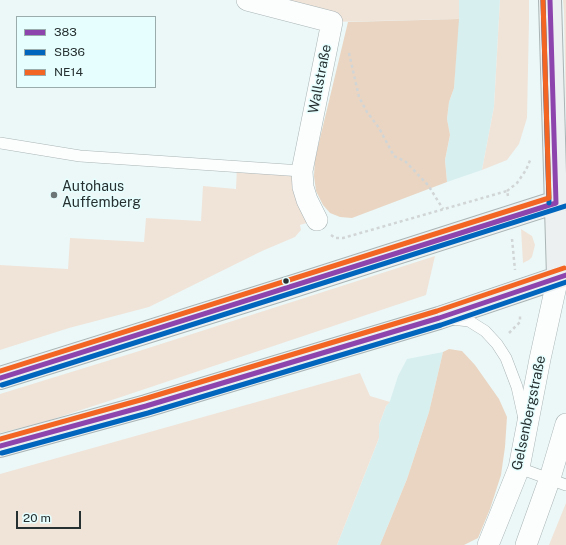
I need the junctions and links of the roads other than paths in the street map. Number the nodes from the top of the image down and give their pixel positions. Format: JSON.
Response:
{"nodes":[{"id":1,"x":247,"y":0,"type":"edge"},
{"id":2,"x":550,"y":0,"type":"edge"},
{"id":3,"x":0,"y":143,"type":"edge"},
{"id":4,"x":302,"y":171,"type":"junction"},
{"id":5,"x":561,"y":201,"type":"edge"},
{"id":6,"x":317,"y":220,"type":"dead end"},
{"id":7,"x":562,"y":276,"type":"edge"},
{"id":8,"x":439,"y":318,"type":"junction"},
{"id":9,"x":0,"y":378,"type":"edge"},
{"id":10,"x":566,"y":424,"type":"edge"},
{"id":11,"x":526,"y":433,"type":"junction"},
{"id":12,"x":0,"y":446,"type":"edge"},
{"id":13,"x":519,"y":468,"type":"junction"},
{"id":14,"x":558,"y":482,"type":"edge"},
{"id":15,"x":488,"y":545,"type":"edge"},
{"id":16,"x":526,"y":545,"type":"edge"}],
"edges":[{"from":1,"to":4,"type":"street","name":"Wallstraße"},
{"from":2,"to":5,"type":"main road"},
{"from":3,"to":4,"type":"lane"},
{"from":4,"to":6,"type":"street","name":"Wallstraße"},
{"from":5,"to":7,"type":"main road"},
{"from":5,"to":9,"type":"main road"},
{"from":7,"to":8,"type":"main road"},
{"from":7,"to":11,"type":"street","name":"Gelsenbergstraße"},
{"from":8,"to":11,"type":"lane"},
{"from":8,"to":12,"type":"main road"},
{"from":10,"to":14,"type":"street"},
{"from":11,"to":13,"type":"street","name":"Gelsenbergstraße"},
{"from":13,"to":14,"type":"lane"},
{"from":13,"to":15,"type":"street","name":"Gelsenbergstraße"},
{"from":14,"to":16,"type":"street"}]}
